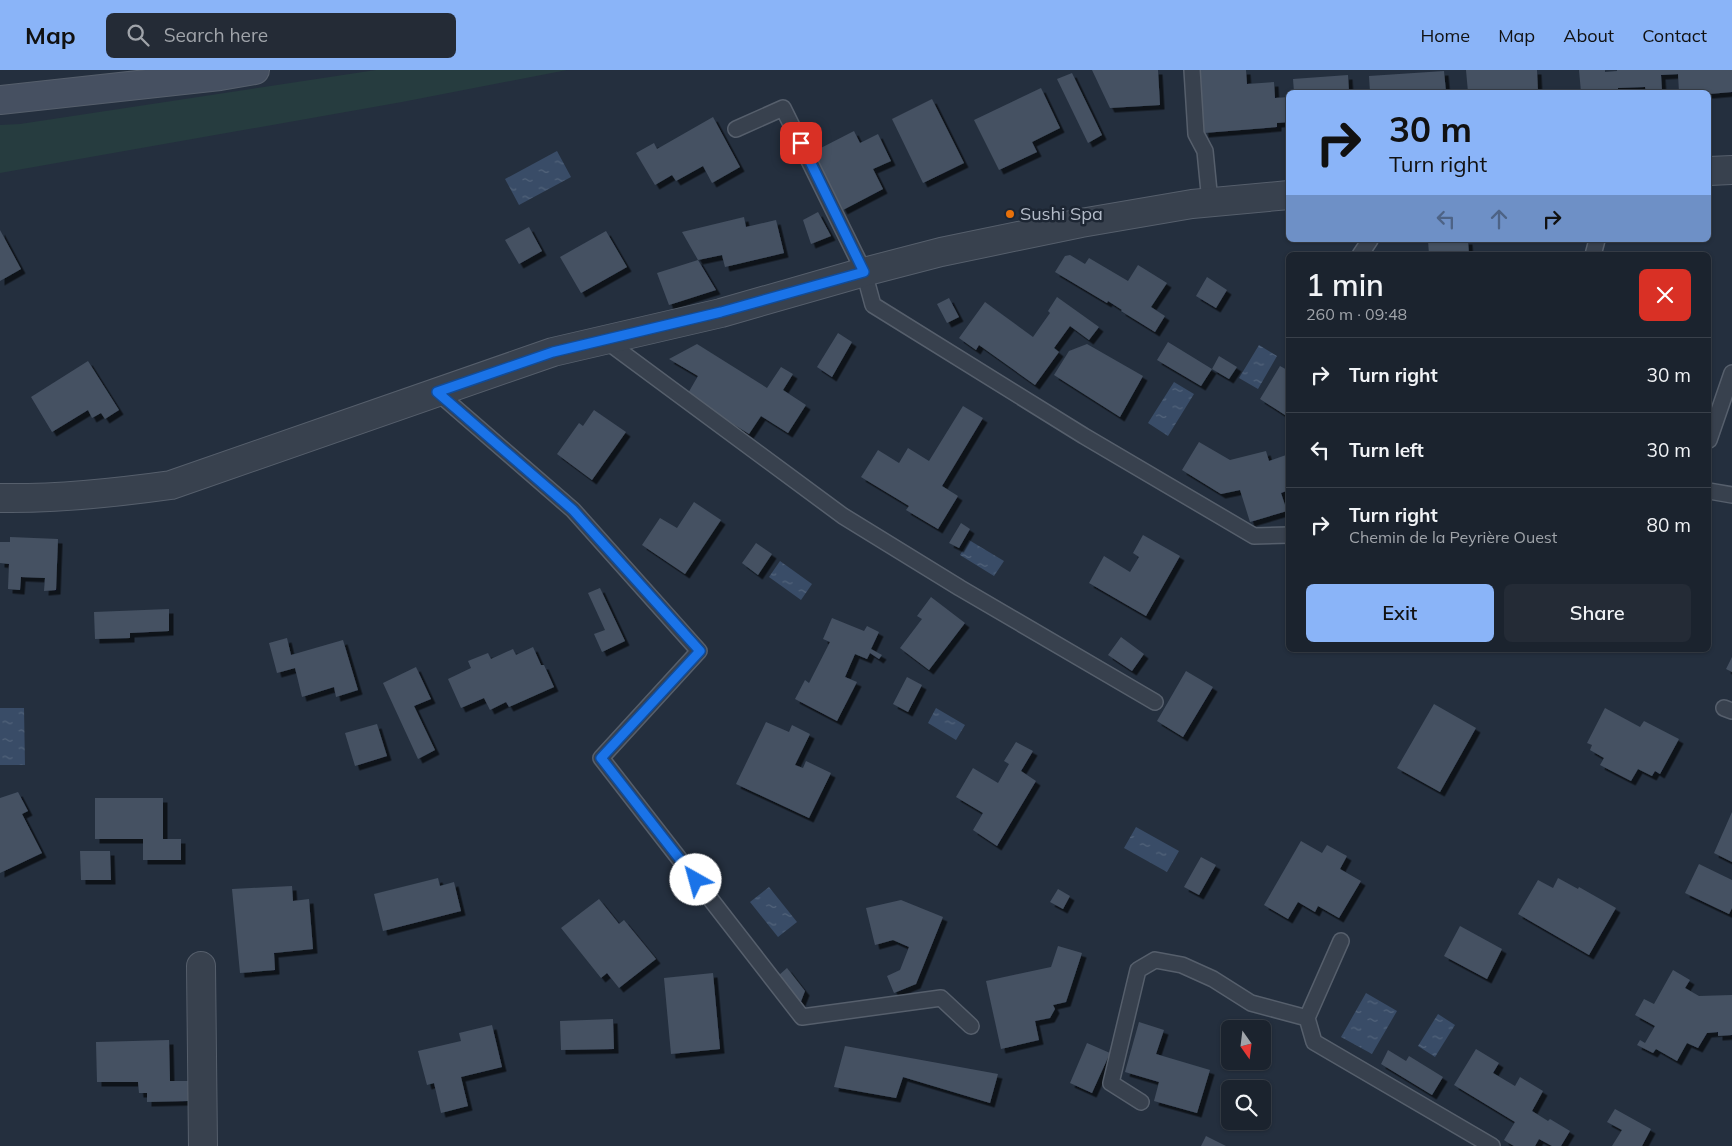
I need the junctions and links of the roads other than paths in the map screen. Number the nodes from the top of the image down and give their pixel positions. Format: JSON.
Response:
{"nodes":[{"id":1,"x":255,"y":70,"type":"edge"},
{"id":2,"x":1192,"y":70,"type":"edge"},
{"id":3,"x":0,"y":100,"type":"edge"},
{"id":4,"x":736,"y":129,"type":"dead end"},
{"id":5,"x":1732,"y":170,"type":"edge"},
{"id":6,"x":1711,"y":171,"type":"edge"},
{"id":7,"x":1286,"y":195,"type":"edge"},
{"id":8,"x":1210,"y":202,"type":"junction"},
{"id":9,"x":864,"y":272,"type":"junction"},
{"id":10,"x":605,"y":340,"type":"junction"},
{"id":11,"x":1732,"y":373,"type":"edge"},
{"id":12,"x":437,"y":392,"type":"junction"},
{"id":13,"x":1711,"y":434,"type":"edge"},
{"id":14,"x":1711,"y":491,"type":"edge"},
{"id":15,"x":1732,"y":495,"type":"edge"},
{"id":16,"x":0,"y":498,"type":"edge"},
{"id":17,"x":1286,"y":535,"type":"edge"},
{"id":18,"x":1155,"y":702,"type":"dead end"},
{"id":19,"x":1341,"y":941,"type":"dead end"},
{"id":20,"x":201,"y":966,"type":"dead end"},
{"id":21,"x":1307,"y":1018,"type":"junction"},
{"id":22,"x":971,"y":1026,"type":"dead end"},
{"id":23,"x":1141,"y":1102,"type":"dead end"},
{"id":24,"x":202,"y":1146,"type":"edge"},
{"id":25,"x":1492,"y":1146,"type":"edge"}],
"edges":[{"from":1,"to":3,"type":"main road"},
{"from":2,"to":8,"type":"lane"},
{"from":4,"to":9,"type":"lane"},
{"from":5,"to":6,"type":"street"},
{"from":7,"to":8,"type":"street"},
{"from":8,"to":9,"type":"street"},
{"from":9,"to":10,"type":"street"},
{"from":9,"to":17,"type":"lane"},
{"from":10,"to":12,"type":"street"},
{"from":10,"to":18,"type":"lane"},
{"from":11,"to":13,"type":"lane"},
{"from":12,"to":16,"type":"street"},
{"from":12,"to":22,"type":"lane"},
{"from":14,"to":15,"type":"lane"},
{"from":19,"to":21,"type":"lane"},
{"from":20,"to":24,"type":"street"},
{"from":21,"to":23,"type":"lane"},
{"from":21,"to":25,"type":"lane"}]}
